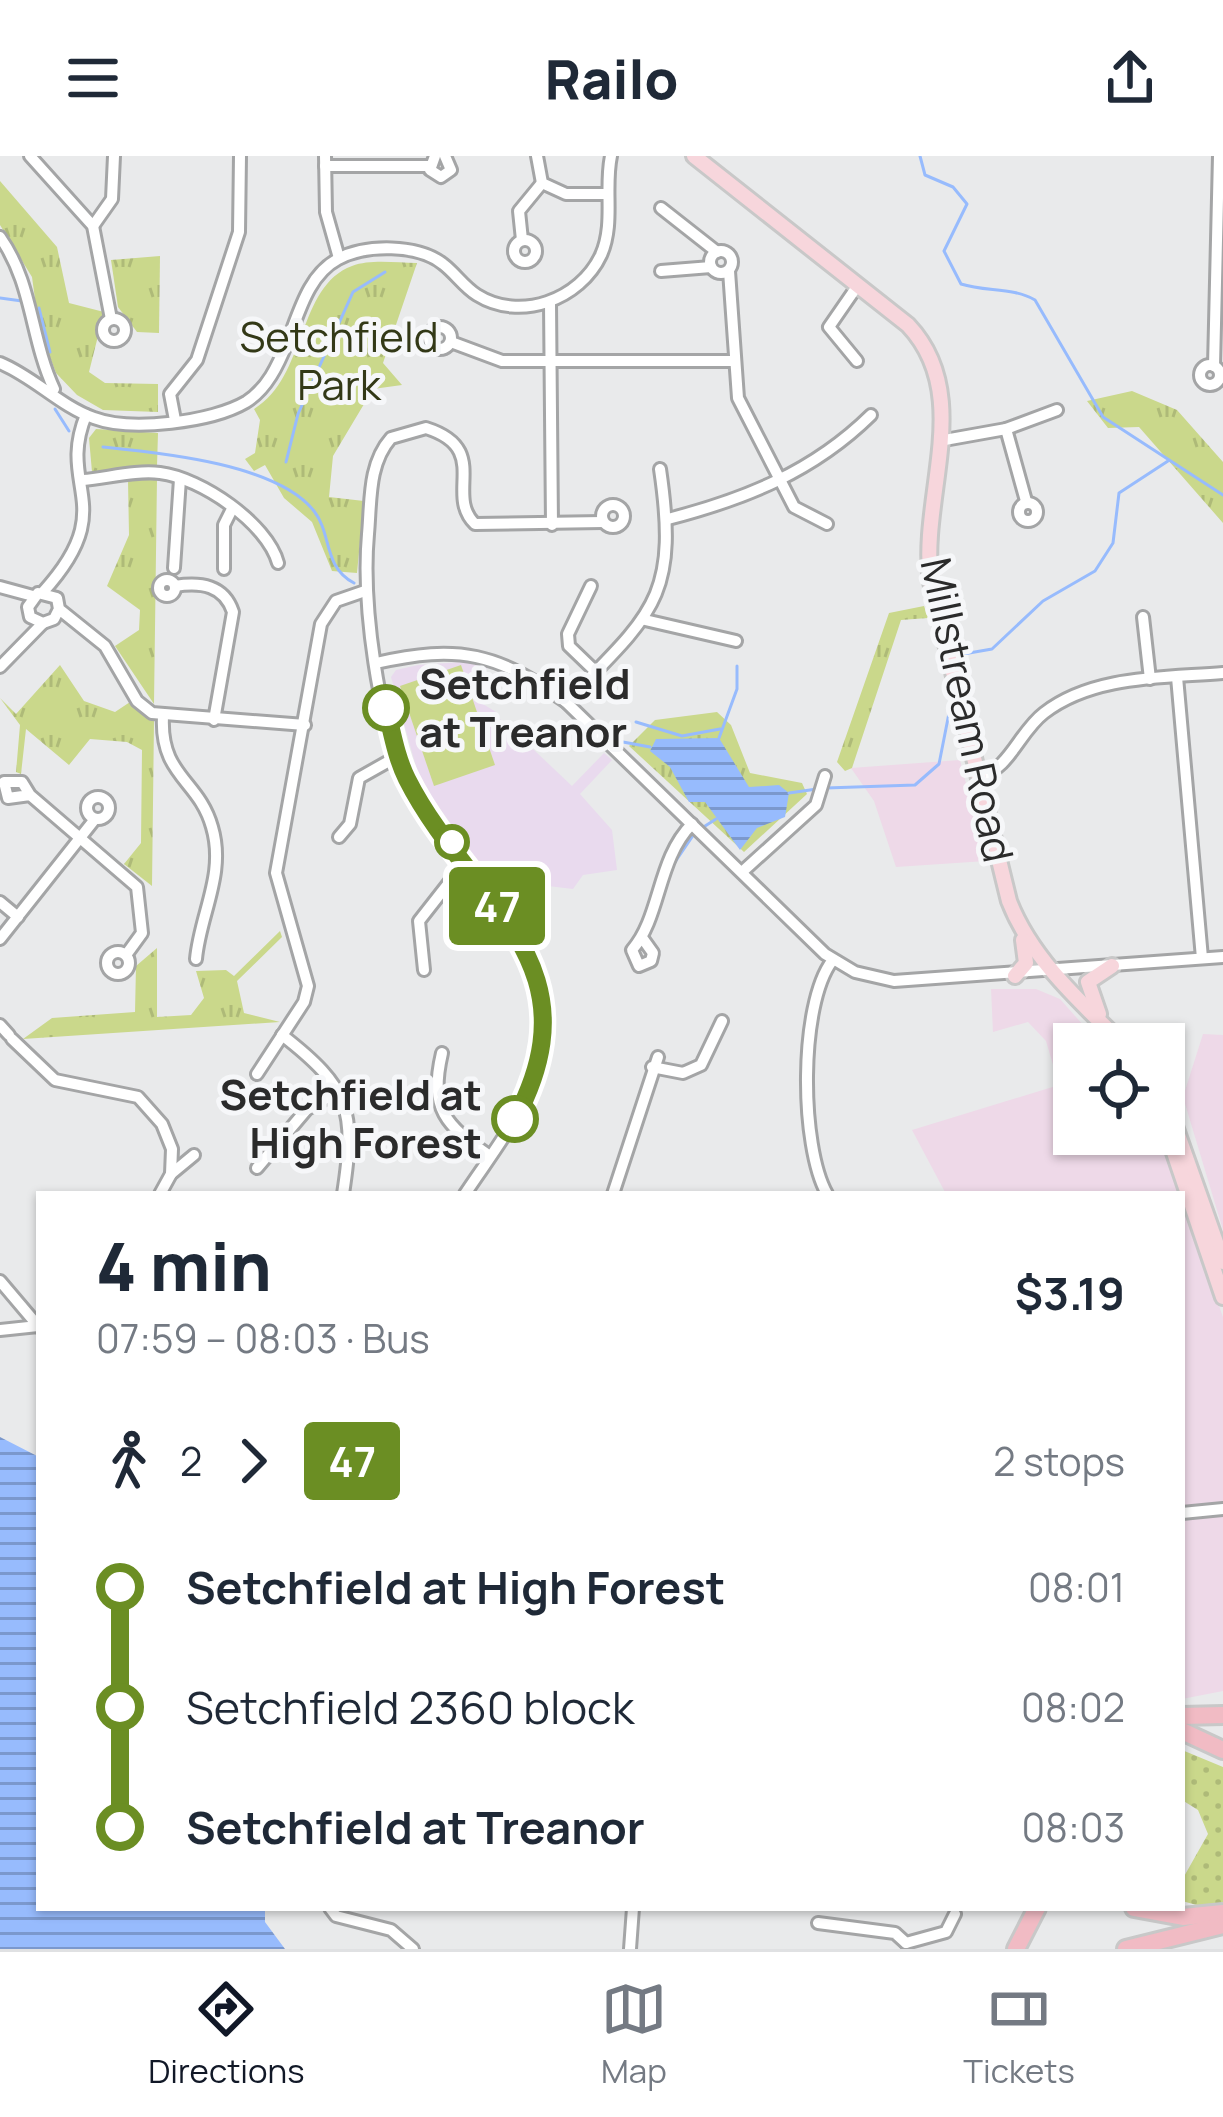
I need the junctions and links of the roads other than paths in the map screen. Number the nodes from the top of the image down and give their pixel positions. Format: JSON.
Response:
{"nodes":[{"id":1,"x":30,"y":156,"type":"edge"},
{"id":2,"x":114,"y":156,"type":"edge"},
{"id":3,"x":240,"y":156,"type":"edge"},
{"id":4,"x":446,"y":156,"type":"edge"},
{"id":5,"x":537,"y":156,"type":"edge"},
{"id":6,"x":611,"y":156,"type":"edge"},
{"id":7,"x":1219,"y":156,"type":"edge"},
{"id":8,"x":692,"y":157,"type":"edge"},
{"id":9,"x":325,"y":161,"type":"edge"},
{"id":10,"x":432,"y":161,"type":"edge"},
{"id":11,"x":542,"y":183,"type":"junction"},
{"id":12,"x":608,"y":194,"type":"junction"},
{"id":13,"x":661,"y":208,"type":"dead end"},
{"id":14,"x":93,"y":226,"type":"junction"},
{"id":15,"x":0,"y":237,"type":"edge"},
{"id":16,"x":522,"y":240,"type":"dead end"},
{"id":17,"x":1221,"y":246,"type":"edge"},
{"id":18,"x":717,"y":252,"type":"junction"},
{"id":19,"x":339,"y":258,"type":"junction"},
{"id":20,"x":711,"y":267,"type":"junction"},
{"id":21,"x":661,"y":271,"type":"dead end"},
{"id":22,"x":729,"y":271,"type":"junction"},
{"id":23,"x":858,"y":285,"type":"junction"},
{"id":24,"x":550,"y":303,"type":"junction"},
{"id":25,"x":111,"y":319,"type":"dead end"},
{"id":26,"x":451,"y":342,"type":"dead end"},
{"id":27,"x":552,"y":361,"type":"junction"},
{"id":28,"x":733,"y":361,"type":"junction"},
{"id":29,"x":856,"y":361,"type":"dead end"},
{"id":30,"x":0,"y":363,"type":"edge"},
{"id":31,"x":1214,"y":366,"type":"dead end"},
{"id":32,"x":55,"y":392,"type":"junction"},
{"id":33,"x":1057,"y":410,"type":"dead end"},
{"id":34,"x":86,"y":415,"type":"junction"},
{"id":35,"x":871,"y":415,"type":"dead end"},
{"id":36,"x":175,"y":420,"type":"junction"},
{"id":37,"x":1006,"y":429,"type":"junction"},
{"id":38,"x":939,"y":441,"type":"junction"},
{"id":39,"x":660,"y":469,"type":"dead end"},
{"id":40,"x":179,"y":479,"type":"junction"},
{"id":41,"x":83,"y":480,"type":"junction"},
{"id":42,"x":778,"y":483,"type":"junction"},
{"id":43,"x":1026,"y":501,"type":"dead end"},
{"id":44,"x":232,"y":508,"type":"junction"},
{"id":45,"x":668,"y":519,"type":"junction"},
{"id":46,"x":603,"y":522,"type":"dead end"},
{"id":47,"x":826,"y":524,"type":"dead end"},
{"id":48,"x":552,"y":525,"type":"junction"},
{"id":49,"x":278,"y":563,"type":"dead end"},
{"id":50,"x":174,"y":568,"type":"dead end"},
{"id":51,"x":224,"y":569,"type":"dead end"},
{"id":52,"x":64,"y":570,"type":"junction"},
{"id":53,"x":176,"y":586,"type":"dead end"},
{"id":54,"x":591,"y":586,"type":"dead end"},
{"id":55,"x":0,"y":587,"type":"edge"},
{"id":56,"x":365,"y":591,"type":"junction"},
{"id":57,"x":33,"y":603,"type":"junction"},
{"id":58,"x":53,"y":613,"type":"junction"},
{"id":59,"x":1143,"y":617,"type":"dead end"},
{"id":60,"x":645,"y":620,"type":"junction"},
{"id":61,"x":22,"y":640,"type":"junction"},
{"id":62,"x":736,"y":641,"type":"dead end"},
{"id":63,"x":376,"y":663,"type":"junction"},
{"id":64,"x":0,"y":667,"type":"edge"},
{"id":65,"x":596,"y":672,"type":"junction"},
{"id":66,"x":1223,"y":673,"type":"edge"},
{"id":67,"x":1177,"y":676,"type":"junction"},
{"id":68,"x":1150,"y":679,"type":"junction"},
{"id":69,"x":566,"y":702,"type":"junction"},
{"id":70,"x":163,"y":717,"type":"junction"},
{"id":71,"x":214,"y":720,"type":"junction"},
{"id":72,"x":305,"y":724,"type":"junction"},
{"id":73,"x":398,"y":756,"type":"junction"},
{"id":74,"x":825,"y":776,"type":"dead end"},
{"id":75,"x":979,"y":777,"type":"junction"},
{"id":76,"x":30,"y":795,"type":"dead end"},
{"id":77,"x":95,"y":819,"type":"dead end"},
{"id":78,"x":692,"y":824,"type":"junction"},
{"id":79,"x":339,"y":837,"type":"dead end"},
{"id":80,"x":82,"y":838,"type":"junction"},
{"id":81,"x":466,"y":861,"type":"junction"},
{"id":82,"x":742,"y":872,"type":"junction"},
{"id":83,"x":0,"y":902,"type":"edge"},
{"id":84,"x":18,"y":917,"type":"junction"},
{"id":85,"x":1020,"y":930,"type":"junction"},
{"id":86,"x":643,"y":938,"type":"dead end"},
{"id":87,"x":0,"y":939,"type":"edge"},
{"id":88,"x":125,"y":955,"type":"dead end"},
{"id":89,"x":1223,"y":957,"type":"edge"},
{"id":90,"x":196,"y":958,"type":"dead end"},
{"id":91,"x":1202,"y":958,"type":"junction"},
{"id":92,"x":832,"y":961,"type":"junction"},
{"id":93,"x":1112,"y":966,"type":"junction"},
{"id":94,"x":424,"y":970,"type":"dead end"},
{"id":95,"x":1054,"y":972,"type":"junction"},
{"id":96,"x":1015,"y":976,"type":"junction"},
{"id":97,"x":722,"y":1021,"type":"dead end"},
{"id":98,"x":1101,"y":1023,"type":"edge"},
{"id":99,"x":1105,"y":1023,"type":"edge"},
{"id":100,"x":7,"y":1033,"type":"edge"},
{"id":101,"x":282,"y":1035,"type":"junction"},
{"id":102,"x":442,"y":1053,"type":"dead end"},
{"id":103,"x":257,"y":1074,"type":"dead end"},
{"id":104,"x":339,"y":1090,"type":"junction"},
{"id":105,"x":1185,"y":1154,"type":"edge"},
{"id":106,"x":194,"y":1155,"type":"dead end"},
{"id":107,"x":1175,"y":1155,"type":"edge"},
{"id":108,"x":490,"y":1156,"type":"junction"},
{"id":109,"x":257,"y":1168,"type":"dead end"},
{"id":110,"x":171,"y":1174,"type":"junction"},
{"id":111,"x":162,"y":1191,"type":"edge"},
{"id":112,"x":343,"y":1191,"type":"edge"},
{"id":113,"x":466,"y":1191,"type":"edge"},
{"id":114,"x":614,"y":1191,"type":"edge"},
{"id":115,"x":826,"y":1191,"type":"edge"},
{"id":116,"x":1223,"y":1262,"type":"edge"},
{"id":117,"x":0,"y":1281,"type":"edge"},
{"id":118,"x":1223,"y":1297,"type":"edge"},
{"id":119,"x":36,"y":1323,"type":"edge"},
{"id":120,"x":36,"y":1326,"type":"edge"},
{"id":121,"x":0,"y":1330,"type":"edge"},
{"id":122,"x":1223,"y":1509,"type":"edge"},
{"id":123,"x":1185,"y":1513,"type":"edge"},
{"id":124,"x":1223,"y":1705,"type":"edge"},
{"id":125,"x":1223,"y":1715,"type":"edge"},
{"id":126,"x":1185,"y":1721,"type":"edge"},
{"id":127,"x":1185,"y":1721,"type":"edge"},
{"id":128,"x":1185,"y":1722,"type":"edge"},
{"id":129,"x":1223,"y":1750,"type":"edge"},
{"id":130,"x":332,"y":1911,"type":"edge"},
{"id":131,"x":633,"y":1911,"type":"edge"},
{"id":132,"x":1035,"y":1911,"type":"edge"},
{"id":133,"x":1150,"y":1911,"type":"edge"},
{"id":134,"x":1223,"y":1913,"type":"edge"},
{"id":135,"x":955,"y":1914,"type":"dead end"},
{"id":136,"x":818,"y":1923,"type":"dead end"},
{"id":137,"x":1223,"y":1925,"type":"edge"},
{"id":138,"x":905,"y":1946,"type":"edge"},
{"id":139,"x":413,"y":1949,"type":"edge"},
{"id":140,"x":630,"y":1949,"type":"edge"},
{"id":141,"x":1016,"y":1949,"type":"edge"},
{"id":142,"x":1126,"y":1949,"type":"edge"}],
"edges":[{"from":1,"to":14,"type":"street"},
{"from":2,"to":14,"type":"street"},
{"from":3,"to":36,"type":"street"},
{"from":4,"to":10,"type":"street"},
{"from":5,"to":11,"type":"street"},
{"from":6,"to":12,"type":"street"},
{"from":7,"to":17,"type":"street"},
{"from":8,"to":23,"type":"main road","name":"Millstream Road"},
{"from":9,"to":10,"type":"street"},
{"from":9,"to":19,"type":"street"},
{"from":11,"to":12,"type":"street"},
{"from":11,"to":16,"type":"street"},
{"from":12,"to":24,"type":"street"},
{"from":13,"to":18,"type":"street"},
{"from":14,"to":25,"type":"street"},
{"from":15,"to":32,"type":"street"},
{"from":17,"to":31,"type":"street"},
{"from":18,"to":20,"type":"street"},
{"from":18,"to":22,"type":"street"},
{"from":19,"to":24,"type":"street"},
{"from":19,"to":36,"type":"street"},
{"from":20,"to":21,"type":"street"},
{"from":20,"to":22,"type":"street"},
{"from":22,"to":28,"type":"street"},
{"from":23,"to":29,"type":"street"},
{"from":23,"to":38,"type":"main road","name":"Millstream Road"},
{"from":24,"to":27,"type":"street"},
{"from":26,"to":27,"type":"street"},
{"from":27,"to":28,"type":"street"},
{"from":27,"to":48,"type":"street"},
{"from":28,"to":42,"type":"street"},
{"from":30,"to":32,"type":"street"},
{"from":32,"to":34,"type":"street"},
{"from":33,"to":37,"type":"street"},
{"from":34,"to":36,"type":"street"},
{"from":34,"to":41,"type":"street"},
{"from":35,"to":42,"type":"street"},
{"from":37,"to":38,"type":"street"},
{"from":37,"to":43,"type":"street"},
{"from":38,"to":75,"type":"main road","name":"Millstream Road"},
{"from":39,"to":45,"type":"street"},
{"from":40,"to":41,"type":"street"},
{"from":40,"to":44,"type":"street"},
{"from":40,"to":50,"type":"street"},
{"from":41,"to":52,"type":"street"},
{"from":42,"to":45,"type":"street"},
{"from":42,"to":47,"type":"street"},
{"from":44,"to":49,"type":"street"},
{"from":44,"to":51,"type":"street"},
{"from":45,"to":60,"type":"street"},
{"from":46,"to":48,"type":"street"},
{"from":48,"to":56,"type":"street"},
{"from":52,"to":57,"type":"street"},
{"from":52,"to":58,"type":"street"},
{"from":53,"to":71,"type":"street"},
{"from":54,"to":65,"type":"street"},
{"from":55,"to":57,"type":"street"},
{"from":56,"to":63,"type":"street"},
{"from":56,"to":72,"type":"street"},
{"from":57,"to":58,"type":"street"},
{"from":57,"to":58,"type":"street"},
{"from":57,"to":61,"type":"street"},
{"from":58,"to":61,"type":"street"},
{"from":58,"to":70,"type":"street"},
{"from":59,"to":68,"type":"street"},
{"from":60,"to":62,"type":"street"},
{"from":60,"to":65,"type":"street"},
{"from":61,"to":64,"type":"street"},
{"from":63,"to":69,"type":"street"},
{"from":63,"to":73,"type":"street"},
{"from":65,"to":69,"type":"street"},
{"from":66,"to":67,"type":"street"},
{"from":67,"to":68,"type":"street"},
{"from":67,"to":91,"type":"street"},
{"from":68,"to":75,"type":"street"},
{"from":69,"to":78,"type":"street"},
{"from":70,"to":71,"type":"street"},
{"from":70,"to":90,"type":"street"},
{"from":71,"to":72,"type":"street"},
{"from":72,"to":101,"type":"street"},
{"from":73,"to":79,"type":"street"},
{"from":73,"to":81,"type":"street"},
{"from":74,"to":82,"type":"street"},
{"from":75,"to":85,"type":"main road","name":"Millstream Road"},
{"from":76,"to":80,"type":"street"},
{"from":77,"to":80,"type":"street"},
{"from":78,"to":82,"type":"street"},
{"from":78,"to":86,"type":"street"},
{"from":80,"to":84,"type":"street"},
{"from":80,"to":88,"type":"street"},
{"from":81,"to":94,"type":"street"},
{"from":81,"to":108,"type":"street"},
{"from":82,"to":92,"type":"street"},
{"from":83,"to":84,"type":"street"},
{"from":84,"to":87,"type":"street"},
{"from":85,"to":95,"type":"main road","name":"Millstream Road"},
{"from":85,"to":96,"type":"main road"},
{"from":89,"to":91,"type":"street"},
{"from":91,"to":93,"type":"street"},
{"from":92,"to":96,"type":"street"},
{"from":92,"to":115,"type":"street"},
{"from":93,"to":95,"type":"street"},
{"from":93,"to":99,"type":"main road"},
{"from":95,"to":96,"type":"street"},
{"from":95,"to":98,"type":"main road","name":"Millstream Road"},
{"from":97,"to":114,"type":"street"},
{"from":100,"to":110,"type":"street"},
{"from":101,"to":103,"type":"street"},
{"from":101,"to":104,"type":"street"},
{"from":102,"to":108,"type":"street"},
{"from":104,"to":109,"type":"street"},
{"from":104,"to":112,"type":"street"},
{"from":105,"to":116,"type":"main road"},
{"from":106,"to":110,"type":"street"},
{"from":107,"to":118,"type":"main road"},
{"from":108,"to":113,"type":"street"},
{"from":110,"to":111,"type":"street"},
{"from":117,"to":119,"type":"street"},
{"from":120,"to":121,"type":"street"},
{"from":122,"to":123,"type":"street"},
{"from":124,"to":126,"type":"highway"},
{"from":125,"to":127,"type":"highway"},
{"from":128,"to":129,"type":"highway"},
{"from":130,"to":139,"type":"street"},
{"from":131,"to":140,"type":"street"},
{"from":132,"to":141,"type":"highway"},
{"from":133,"to":134,"type":"highway"},
{"from":135,"to":138,"type":"street"},
{"from":136,"to":138,"type":"street"},
{"from":137,"to":142,"type":"highway"}]}
